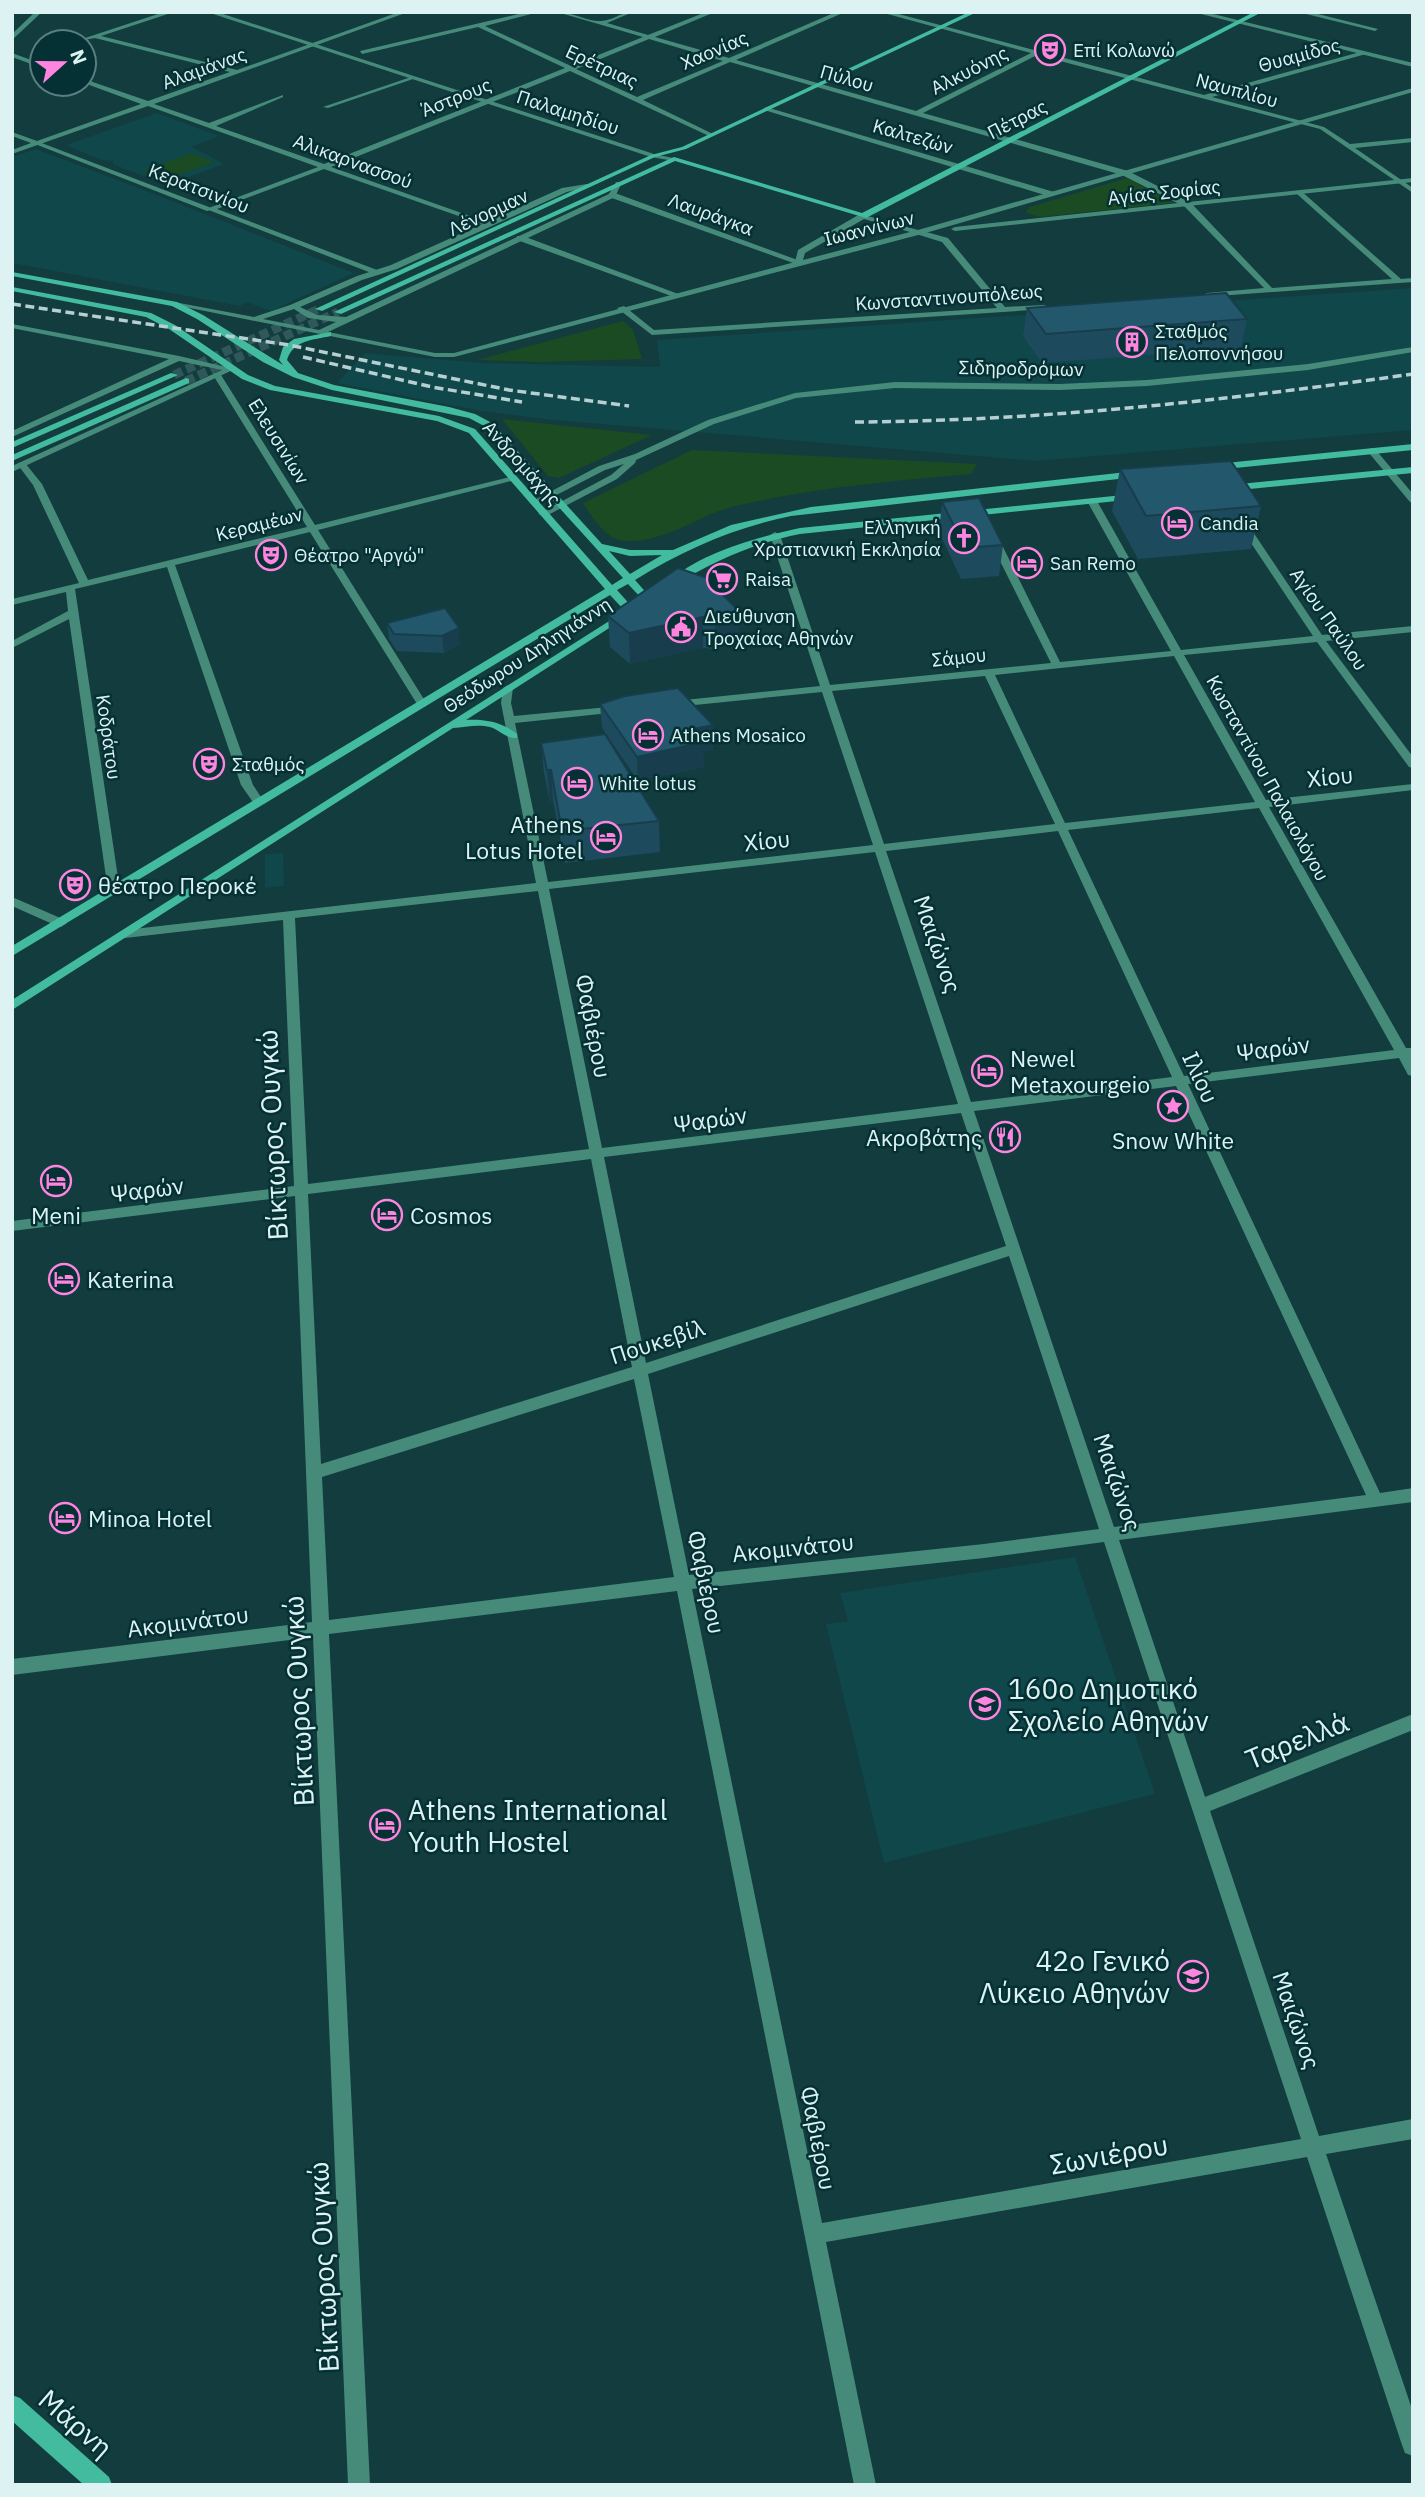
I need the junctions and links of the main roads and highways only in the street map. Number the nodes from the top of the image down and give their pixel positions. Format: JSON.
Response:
{"nodes":[{"id":1,"x":974,"y":12,"type":"edge"},
{"id":2,"x":1259,"y":12,"type":"edge"},
{"id":3,"x":653,"y":156,"type":"road end"},
{"id":4,"x":673,"y":156,"type":"junction"},
{"id":5,"x":863,"y":216,"type":"joint"},
{"id":6,"x":12,"y":274,"type":"edge"},
{"id":7,"x":12,"y":289,"type":"edge"},
{"id":8,"x":319,"y":309,"type":"tunnel mouth"},
{"id":9,"x":338,"y":312,"type":"tunnel mouth"},
{"id":10,"x":325,"y":333,"type":"road end"},
{"id":11,"x":174,"y":375,"type":"tunnel mouth"},
{"id":12,"x":296,"y":375,"type":"junction"},
{"id":13,"x":186,"y":381,"type":"tunnel mouth"},
{"id":14,"x":12,"y":444,"type":"edge"},
{"id":15,"x":1413,"y":447,"type":"edge"},
{"id":16,"x":12,"y":458,"type":"edge"},
{"id":17,"x":1207,"y":467,"type":"edge"},
{"id":18,"x":1413,"y":470,"type":"edge"},
{"id":19,"x":1152,"y":472,"type":"edge"},
{"id":20,"x":1220,"y":489,"type":"edge"},
{"id":21,"x":1139,"y":497,"type":"edge"},
{"id":22,"x":598,"y":545,"type":"junction"},
{"id":23,"x":676,"y":551,"type":"junction"},
{"id":24,"x":629,"y":579,"type":"junction"},
{"id":25,"x":611,"y":590,"type":"junction"},
{"id":26,"x":647,"y":599,"type":"junction"},
{"id":27,"x":629,"y":610,"type":"junction"},
{"id":28,"x":450,"y":726,"type":"junction"},
{"id":29,"x":513,"y":736,"type":"road end"},
{"id":30,"x":12,"y":953,"type":"edge"},
{"id":31,"x":12,"y":1006,"type":"edge"},
{"id":32,"x":12,"y":2406,"type":"edge"},
{"id":33,"x":101,"y":2485,"type":"edge"}],
"edges":[{"from":1,"to":4,"type":"main road","name":"Λένορμαν"},
{"from":2,"to":5,"type":"main road","name":"Πέτρας"},
{"from":3,"to":8,"type":"main road","name":"Λένορμαν"},
{"from":4,"to":5,"type":"main road","name":"Παλαμηδίου"},
{"from":4,"to":9,"type":"main road","name":"Λένορμαν"},
{"from":6,"to":12,"type":"main road"},
{"from":7,"to":25,"type":"main road","name":"Ανδρομάχης"},
{"from":10,"to":12,"type":"main road"},
{"from":11,"to":14,"type":"main road"},
{"from":12,"to":22,"type":"main road","name":"Ανδρομάχης"},
{"from":13,"to":16,"type":"main road"},
{"from":15,"to":17,"type":"main road"},
{"from":18,"to":20,"type":"main road"},
{"from":19,"to":23,"type":"main road","name":"Θεόδωρου Δηληγιάννη"},
{"from":21,"to":26,"type":"main road","name":"Θεόδωρου Δηληγιάννη"},
{"from":22,"to":23,"type":"main road"},
{"from":22,"to":24,"type":"main road","name":"Ανδρομάχης"},
{"from":23,"to":24,"type":"main road","name":"Θεόδωρου Δηληγιάννη"},
{"from":24,"to":25,"type":"main road","name":"Θεόδωρου Δηληγιάννη"},
{"from":24,"to":26,"type":"main road","name":"Ανδρομάχης"},
{"from":25,"to":27,"type":"main road","name":"Ανδρομάχης"},
{"from":25,"to":30,"type":"main road","name":"Θεόδωρου Δηληγιάννη"},
{"from":26,"to":27,"type":"main road","name":"Θεόδωρου Δηληγιάννη"},
{"from":27,"to":28,"type":"main road","name":"Θεόδωρου Δηληγιάννη"},
{"from":28,"to":29,"type":"main road"},
{"from":28,"to":31,"type":"main road","name":"Θεόδωρου Δηληγιάννη"},
{"from":32,"to":33,"type":"main road","name":"Μάρνη"}]}
